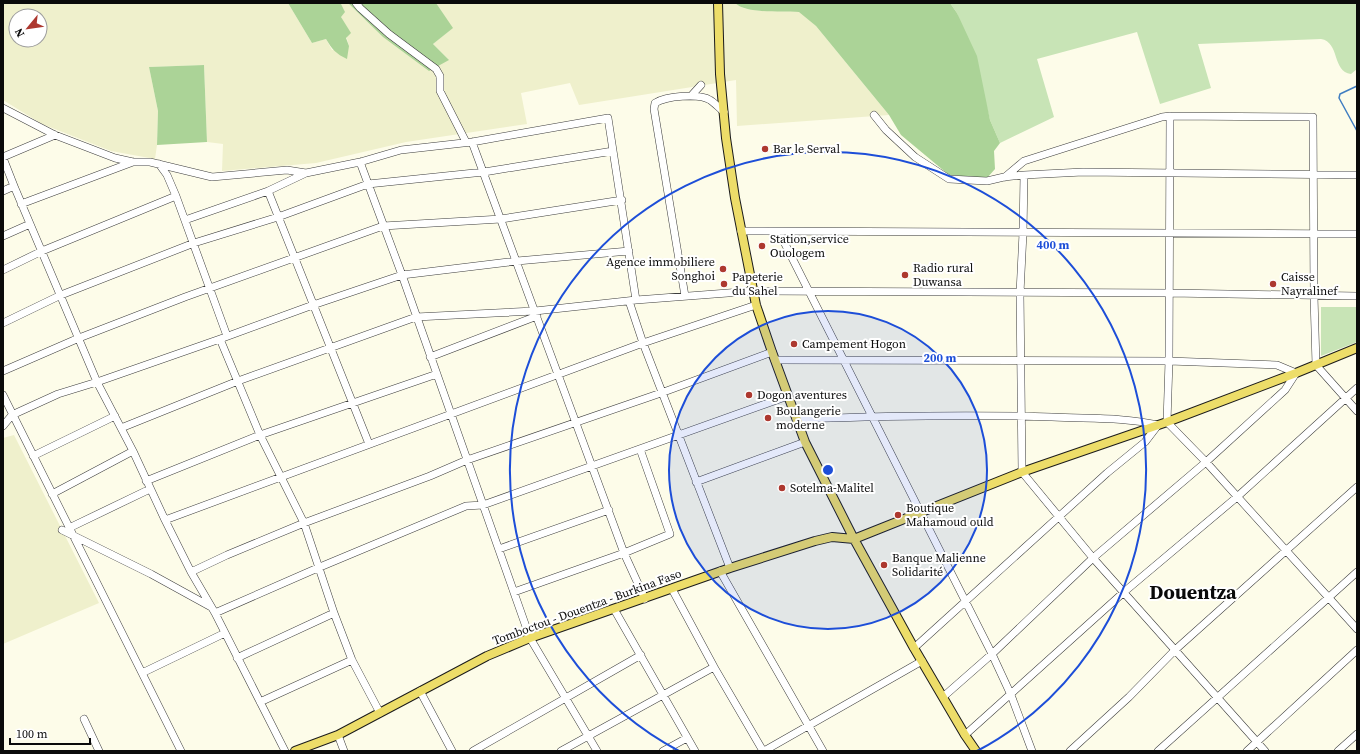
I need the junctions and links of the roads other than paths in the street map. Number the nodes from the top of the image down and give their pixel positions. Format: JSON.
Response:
{"nodes":[{"id":1,"x":356,"y":3,"type":"edge"},
{"id":2,"x":718,"y":3,"type":"edge"},
{"id":3,"x":701,"y":85,"type":"dead end"},
{"id":4,"x":691,"y":96,"type":"junction"},
{"id":5,"x":3,"y":108,"type":"edge"},
{"id":6,"x":724,"y":112,"type":"junction"},
{"id":7,"x":874,"y":115,"type":"dead end"},
{"id":8,"x":1170,"y":116,"type":"junction"},
{"id":9,"x":55,"y":135,"type":"junction"},
{"id":10,"x":469,"y":142,"type":"junction"},
{"id":11,"x":614,"y":151,"type":"junction"},
{"id":12,"x":3,"y":157,"type":"edge"},
{"id":13,"x":133,"y":162,"type":"junction"},
{"id":14,"x":360,"y":162,"type":"junction"},
{"id":15,"x":159,"y":164,"type":"junction"},
{"id":16,"x":484,"y":172,"type":"junction"},
{"id":17,"x":306,"y":173,"type":"junction"},
{"id":18,"x":1170,"y":174,"type":"junction"},
{"id":19,"x":1024,"y":175,"type":"junction"},
{"id":20,"x":1357,"y":175,"type":"edge"},
{"id":21,"x":1313,"y":176,"type":"junction"},
{"id":22,"x":1004,"y":177,"type":"junction"},
{"id":23,"x":368,"y":184,"type":"junction"},
{"id":24,"x":14,"y":186,"type":"junction"},
{"id":25,"x":3,"y":191,"type":"edge"},
{"id":26,"x":268,"y":191,"type":"junction"},
{"id":27,"x":176,"y":196,"type":"junction"},
{"id":28,"x":622,"y":200,"type":"junction"},
{"id":29,"x":21,"y":204,"type":"junction"},
{"id":30,"x":278,"y":217,"type":"junction"},
{"id":31,"x":501,"y":219,"type":"junction"},
{"id":32,"x":185,"y":220,"type":"junction"},
{"id":33,"x":30,"y":224,"type":"junction"},
{"id":34,"x":383,"y":226,"type":"junction"},
{"id":35,"x":741,"y":231,"type":"junction"},
{"id":36,"x":779,"y":232,"type":"junction"},
{"id":37,"x":1023,"y":233,"type":"junction"},
{"id":38,"x":1170,"y":234,"type":"junction"},
{"id":39,"x":1357,"y":234,"type":"edge"},
{"id":40,"x":1314,"y":235,"type":"junction"},
{"id":41,"x":3,"y":236,"type":"edge"},
{"id":42,"x":194,"y":243,"type":"junction"},
{"id":43,"x":42,"y":251,"type":"junction"},
{"id":44,"x":629,"y":251,"type":"junction"},
{"id":45,"x":295,"y":258,"type":"junction"},
{"id":46,"x":517,"y":261,"type":"junction"},
{"id":47,"x":3,"y":270,"type":"edge"},
{"id":48,"x":402,"y":275,"type":"junction"},
{"id":49,"x":210,"y":288,"type":"junction"},
{"id":50,"x":754,"y":291,"type":"junction"},
{"id":51,"x":809,"y":292,"type":"junction"},
{"id":52,"x":1020,"y":293,"type":"junction"},
{"id":53,"x":1170,"y":293,"type":"junction"},
{"id":54,"x":61,"y":295,"type":"junction"},
{"id":55,"x":685,"y":296,"type":"junction"},
{"id":56,"x":1314,"y":296,"type":"junction"},
{"id":57,"x":1357,"y":296,"type":"edge"},
{"id":58,"x":633,"y":300,"type":"junction"},
{"id":59,"x":313,"y":305,"type":"junction"},
{"id":60,"x":756,"y":305,"type":"junction"},
{"id":61,"x":536,"y":314,"type":"junction"},
{"id":62,"x":416,"y":317,"type":"junction"},
{"id":63,"x":3,"y":323,"type":"edge"},
{"id":64,"x":227,"y":336,"type":"junction"},
{"id":65,"x":79,"y":338,"type":"junction"},
{"id":66,"x":220,"y":339,"type":"junction"},
{"id":67,"x":643,"y":343,"type":"junction"},
{"id":68,"x":330,"y":348,"type":"junction"},
{"id":69,"x":1357,"y":348,"type":"edge"},
{"id":70,"x":772,"y":352,"type":"junction"},
{"id":71,"x":430,"y":357,"type":"junction"},
{"id":72,"x":775,"y":360,"type":"junction"},
{"id":73,"x":844,"y":360,"type":"junction"},
{"id":74,"x":1022,"y":360,"type":"junction"},
{"id":75,"x":1169,"y":361,"type":"junction"},
{"id":76,"x":1316,"y":365,"type":"junction"},
{"id":77,"x":3,"y":371,"type":"edge"},
{"id":78,"x":1296,"y":373,"type":"junction"},
{"id":79,"x":437,"y":374,"type":"junction"},
{"id":80,"x":558,"y":374,"type":"junction"},
{"id":81,"x":238,"y":381,"type":"junction"},
{"id":82,"x":97,"y":382,"type":"junction"},
{"id":83,"x":1357,"y":388,"type":"edge"},
{"id":84,"x":661,"y":393,"type":"junction"},
{"id":85,"x":3,"y":396,"type":"edge"},
{"id":86,"x":788,"y":396,"type":"junction"},
{"id":87,"x":1346,"y":398,"type":"junction"},
{"id":88,"x":353,"y":403,"type":"junction"},
{"id":89,"x":1357,"y":411,"type":"edge"},
{"id":90,"x":451,"y":414,"type":"junction"},
{"id":91,"x":12,"y":415,"type":"junction"},
{"id":92,"x":115,"y":416,"type":"junction"},
{"id":93,"x":872,"y":416,"type":"junction"},
{"id":94,"x":1022,"y":416,"type":"junction"},
{"id":95,"x":796,"y":419,"type":"junction"},
{"id":96,"x":576,"y":422,"type":"junction"},
{"id":97,"x":1167,"y":422,"type":"junction"},
{"id":98,"x":1158,"y":425,"type":"junction"},
{"id":99,"x":3,"y":426,"type":"edge"},
{"id":100,"x":121,"y":428,"type":"junction"},
{"id":101,"x":260,"y":435,"type":"junction"},
{"id":102,"x":678,"y":435,"type":"junction"},
{"id":103,"x":805,"y":442,"type":"junction"},
{"id":104,"x":369,"y":444,"type":"junction"},
{"id":105,"x":640,"y":449,"type":"junction"},
{"id":106,"x":133,"y":451,"type":"junction"},
{"id":107,"x":33,"y":456,"type":"junction"},
{"id":108,"x":467,"y":460,"type":"junction"},
{"id":109,"x":1206,"y":462,"type":"junction"},
{"id":110,"x":593,"y":467,"type":"junction"},
{"id":111,"x":1022,"y":472,"type":"junction"},
{"id":112,"x":281,"y":477,"type":"junction"},
{"id":113,"x":146,"y":481,"type":"junction"},
{"id":114,"x":696,"y":482,"type":"junction"},
{"id":115,"x":1357,"y":487,"type":"edge"},
{"id":116,"x":150,"y":488,"type":"junction"},
{"id":117,"x":52,"y":494,"type":"junction"},
{"id":118,"x":1237,"y":497,"type":"junction"},
{"id":119,"x":483,"y":505,"type":"junction"},
{"id":120,"x":609,"y":510,"type":"junction"},
{"id":121,"x":920,"y":512,"type":"junction"},
{"id":122,"x":1059,"y":516,"type":"junction"},
{"id":123,"x":164,"y":520,"type":"junction"},
{"id":124,"x":304,"y":523,"type":"junction"},
{"id":125,"x":66,"y":529,"type":"junction"},
{"id":126,"x":73,"y":536,"type":"junction"},
{"id":127,"x":854,"y":539,"type":"junction"},
{"id":128,"x":499,"y":549,"type":"junction"},
{"id":129,"x":1285,"y":551,"type":"junction"},
{"id":130,"x":624,"y":553,"type":"junction"},
{"id":131,"x":1093,"y":558,"type":"junction"},
{"id":132,"x":320,"y":567,"type":"junction"},
{"id":133,"x":730,"y":568,"type":"junction"},
{"id":134,"x":720,"y":571,"type":"junction"},
{"id":135,"x":191,"y":572,"type":"junction"},
{"id":136,"x":1357,"y":572,"type":"edge"},
{"id":137,"x":672,"y":589,"type":"junction"},
{"id":138,"x":514,"y":592,"type":"junction"},
{"id":139,"x":1124,"y":592,"type":"junction"},
{"id":140,"x":1328,"y":598,"type":"junction"},
{"id":141,"x":645,"y":599,"type":"junction"},
{"id":142,"x":965,"y":602,"type":"junction"},
{"id":143,"x":614,"y":609,"type":"junction"},
{"id":144,"x":213,"y":610,"type":"junction"},
{"id":145,"x":334,"y":613,"type":"junction"},
{"id":146,"x":1357,"y":629,"type":"edge"},
{"id":147,"x":225,"y":633,"type":"junction"},
{"id":148,"x":530,"y":638,"type":"junction"},
{"id":149,"x":914,"y":648,"type":"junction"},
{"id":150,"x":1175,"y":650,"type":"junction"},
{"id":151,"x":1357,"y":650,"type":"edge"},
{"id":152,"x":992,"y":654,"type":"junction"},
{"id":153,"x":641,"y":655,"type":"junction"},
{"id":154,"x":237,"y":658,"type":"junction"},
{"id":155,"x":352,"y":660,"type":"junction"},
{"id":156,"x":922,"y":661,"type":"junction"},
{"id":157,"x":714,"y":666,"type":"junction"},
{"id":158,"x":142,"y":673,"type":"junction"},
{"id":159,"x":420,"y":691,"type":"junction"},
{"id":160,"x":663,"y":695,"type":"junction"},
{"id":161,"x":1011,"y":695,"type":"junction"},
{"id":162,"x":944,"y":697,"type":"junction"},
{"id":163,"x":1217,"y":697,"type":"junction"},
{"id":164,"x":566,"y":699,"type":"junction"},
{"id":165,"x":260,"y":702,"type":"junction"},
{"id":166,"x":380,"y":714,"type":"junction"},
{"id":167,"x":84,"y":719,"type":"dead end"},
{"id":168,"x":808,"y":726,"type":"junction"},
{"id":169,"x":1357,"y":734,"type":"edge"},
{"id":170,"x":338,"y":735,"type":"junction"},
{"id":171,"x":965,"y":735,"type":"junction"},
{"id":172,"x":588,"y":736,"type":"junction"},
{"id":173,"x":687,"y":738,"type":"junction"},
{"id":174,"x":1257,"y":742,"type":"junction"},
{"id":175,"x":97,"y":750,"type":"edge"},
{"id":176,"x":181,"y":751,"type":"edge"},
{"id":177,"x":284,"y":751,"type":"edge"},
{"id":178,"x":295,"y":751,"type":"edge"},
{"id":179,"x":344,"y":751,"type":"edge"},
{"id":180,"x":452,"y":751,"type":"edge"},
{"id":181,"x":473,"y":751,"type":"edge"},
{"id":182,"x":561,"y":751,"type":"edge"},
{"id":183,"x":597,"y":751,"type":"edge"},
{"id":184,"x":664,"y":751,"type":"edge"},
{"id":185,"x":695,"y":751,"type":"edge"},
{"id":186,"x":764,"y":751,"type":"edge"},
{"id":187,"x":823,"y":751,"type":"edge"},
{"id":188,"x":976,"y":751,"type":"edge"},
{"id":189,"x":1032,"y":751,"type":"edge"},
{"id":190,"x":1070,"y":751,"type":"edge"},
{"id":191,"x":1158,"y":751,"type":"edge"},
{"id":192,"x":1247,"y":751,"type":"edge"},
{"id":193,"x":1266,"y":751,"type":"edge"},
{"id":194,"x":1338,"y":751,"type":"edge"}],
"edges":[{"from":1,"to":10,"type":"street"},
{"from":2,"to":6,"type":"main road"},
{"from":3,"to":4,"type":"street"},
{"from":4,"to":6,"type":"street"},
{"from":4,"to":55,"type":"street"},
{"from":5,"to":9,"type":"street"},
{"from":6,"to":35,"type":"main road"},
{"from":7,"to":22,"type":"street"},
{"from":8,"to":18,"type":"street"},
{"from":8,"to":21,"type":"street"},
{"from":8,"to":22,"type":"street"},
{"from":9,"to":12,"type":"street"},
{"from":9,"to":13,"type":"street"},
{"from":10,"to":11,"type":"street"},
{"from":10,"to":14,"type":"street"},
{"from":10,"to":16,"type":"street"},
{"from":11,"to":16,"type":"street"},
{"from":11,"to":28,"type":"street"},
{"from":12,"to":24,"type":"street"},
{"from":13,"to":15,"type":"street"},
{"from":13,"to":29,"type":"street"},
{"from":14,"to":17,"type":"street"},
{"from":14,"to":23,"type":"street"},
{"from":15,"to":17,"type":"street"},
{"from":15,"to":27,"type":"street"},
{"from":16,"to":23,"type":"street"},
{"from":16,"to":31,"type":"street"},
{"from":17,"to":26,"type":"street"},
{"from":18,"to":19,"type":"street"},
{"from":18,"to":21,"type":"street"},
{"from":18,"to":38,"type":"street"},
{"from":19,"to":22,"type":"street"},
{"from":19,"to":37,"type":"street"},
{"from":20,"to":21,"type":"street"},
{"from":21,"to":40,"type":"street"},
{"from":23,"to":30,"type":"street"},
{"from":23,"to":34,"type":"street"},
{"from":24,"to":25,"type":"street"},
{"from":24,"to":29,"type":"street"},
{"from":26,"to":30,"type":"street"},
{"from":26,"to":32,"type":"street"},
{"from":27,"to":32,"type":"street"},
{"from":27,"to":43,"type":"street"},
{"from":28,"to":31,"type":"street"},
{"from":28,"to":44,"type":"street"},
{"from":29,"to":33,"type":"street"},
{"from":30,"to":42,"type":"street"},
{"from":30,"to":45,"type":"street"},
{"from":31,"to":34,"type":"street"},
{"from":31,"to":46,"type":"street"},
{"from":32,"to":42,"type":"street"},
{"from":33,"to":41,"type":"street"},
{"from":33,"to":43,"type":"street"},
{"from":34,"to":45,"type":"street"},
{"from":34,"to":48,"type":"street"},
{"from":35,"to":36,"type":"street"},
{"from":35,"to":50,"type":"main road"},
{"from":36,"to":37,"type":"street"},
{"from":36,"to":51,"type":"street"},
{"from":37,"to":38,"type":"street"},
{"from":37,"to":52,"type":"street"},
{"from":38,"to":40,"type":"street"},
{"from":38,"to":53,"type":"street"},
{"from":39,"to":40,"type":"street"},
{"from":40,"to":56,"type":"street"},
{"from":42,"to":49,"type":"street"},
{"from":42,"to":54,"type":"street"},
{"from":43,"to":47,"type":"street"},
{"from":43,"to":54,"type":"street"},
{"from":44,"to":46,"type":"street"},
{"from":44,"to":58,"type":"street"},
{"from":45,"to":49,"type":"street"},
{"from":45,"to":59,"type":"street"},
{"from":46,"to":48,"type":"street"},
{"from":46,"to":61,"type":"street"},
{"from":48,"to":59,"type":"street"},
{"from":48,"to":62,"type":"street"},
{"from":49,"to":64,"type":"street"},
{"from":49,"to":65,"type":"street"},
{"from":50,"to":51,"type":"street"},
{"from":50,"to":55,"type":"street"},
{"from":50,"to":60,"type":"main road"},
{"from":51,"to":52,"type":"street"},
{"from":51,"to":73,"type":"street"},
{"from":52,"to":53,"type":"street"},
{"from":52,"to":74,"type":"street"},
{"from":53,"to":56,"type":"street"},
{"from":53,"to":75,"type":"street"},
{"from":54,"to":63,"type":"street"},
{"from":54,"to":65,"type":"street"},
{"from":55,"to":58,"type":"street"},
{"from":56,"to":57,"type":"street"},
{"from":56,"to":76,"type":"street"},
{"from":58,"to":61,"type":"street"},
{"from":58,"to":67,"type":"street"},
{"from":59,"to":64,"type":"street"},
{"from":59,"to":68,"type":"street"},
{"from":60,"to":67,"type":"street"},
{"from":60,"to":70,"type":"main road"},
{"from":61,"to":62,"type":"street"},
{"from":61,"to":71,"type":"street"},
{"from":61,"to":80,"type":"street"},
{"from":62,"to":68,"type":"street"},
{"from":62,"to":71,"type":"street"},
{"from":64,"to":66,"type":"street"},
{"from":65,"to":77,"type":"street"},
{"from":65,"to":82,"type":"street"},
{"from":66,"to":81,"type":"street"},
{"from":66,"to":82,"type":"street"},
{"from":67,"to":80,"type":"street"},
{"from":67,"to":84,"type":"street"},
{"from":68,"to":81,"type":"street"},
{"from":68,"to":88,"type":"street"},
{"from":69,"to":76,"type":"main road"},
{"from":70,"to":72,"type":"main road"},
{"from":70,"to":84,"type":"street"},
{"from":71,"to":79,"type":"street"},
{"from":72,"to":73,"type":"street"},
{"from":72,"to":86,"type":"main road"},
{"from":73,"to":74,"type":"street"},
{"from":73,"to":93,"type":"street"},
{"from":74,"to":75,"type":"street"},
{"from":74,"to":94,"type":"street"},
{"from":75,"to":78,"type":"street"},
{"from":75,"to":97,"type":"street"},
{"from":76,"to":78,"type":"main road"},
{"from":76,"to":87,"type":"street"},
{"from":78,"to":97,"type":"main road"},
{"from":78,"to":109,"type":"street"},
{"from":79,"to":88,"type":"street"},
{"from":79,"to":90,"type":"street"},
{"from":80,"to":90,"type":"street"},
{"from":80,"to":96,"type":"street"},
{"from":81,"to":100,"type":"street"},
{"from":81,"to":101,"type":"street"},
{"from":82,"to":91,"type":"street"},
{"from":82,"to":92,"type":"street"},
{"from":83,"to":87,"type":"street"},
{"from":84,"to":96,"type":"street"},
{"from":84,"to":102,"type":"street"},
{"from":85,"to":91,"type":"street"},
{"from":86,"to":95,"type":"main road"},
{"from":86,"to":102,"type":"street"},
{"from":87,"to":89,"type":"street"},
{"from":87,"to":118,"type":"street"},
{"from":88,"to":101,"type":"street"},
{"from":88,"to":104,"type":"street"},
{"from":90,"to":104,"type":"street"},
{"from":90,"to":108,"type":"street"},
{"from":91,"to":99,"type":"street"},
{"from":91,"to":107,"type":"street"},
{"from":92,"to":100,"type":"street"},
{"from":92,"to":107,"type":"street"},
{"from":93,"to":94,"type":"street"},
{"from":93,"to":95,"type":"street"},
{"from":93,"to":121,"type":"street"},
{"from":94,"to":98,"type":"street"},
{"from":94,"to":111,"type":"street"},
{"from":95,"to":103,"type":"main road"},
{"from":96,"to":108,"type":"street"},
{"from":96,"to":110,"type":"street"},
{"from":97,"to":98,"type":"main road"},
{"from":97,"to":109,"type":"street"},
{"from":98,"to":111,"type":"main road"},
{"from":98,"to":122,"type":"street"},
{"from":100,"to":106,"type":"street"},
{"from":101,"to":112,"type":"street"},
{"from":101,"to":113,"type":"street"},
{"from":102,"to":105,"type":"street"},
{"from":102,"to":114,"type":"street"},
{"from":103,"to":114,"type":"street"},
{"from":103,"to":127,"type":"main road"},
{"from":104,"to":112,"type":"street"},
{"from":105,"to":110,"type":"street"},
{"from":105,"to":130,"type":"street"},
{"from":106,"to":113,"type":"street"},
{"from":106,"to":117,"type":"street"},
{"from":107,"to":117,"type":"street"},
{"from":108,"to":119,"type":"street"},
{"from":108,"to":124,"type":"street"},
{"from":109,"to":118,"type":"street"},
{"from":109,"to":131,"type":"street"},
{"from":110,"to":119,"type":"street"},
{"from":110,"to":120,"type":"street"},
{"from":111,"to":121,"type":"main road"},
{"from":111,"to":122,"type":"street"},
{"from":112,"to":123,"type":"street"},
{"from":112,"to":124,"type":"street"},
{"from":113,"to":116,"type":"street"},
{"from":114,"to":133,"type":"street"},
{"from":115,"to":129,"type":"street"},
{"from":116,"to":123,"type":"street"},
{"from":116,"to":125,"type":"street"},
{"from":117,"to":125,"type":"street"},
{"from":118,"to":129,"type":"street"},
{"from":118,"to":139,"type":"street"},
{"from":119,"to":128,"type":"street"},
{"from":119,"to":132,"type":"street"},
{"from":120,"to":128,"type":"street"},
{"from":120,"to":130,"type":"street"},
{"from":121,"to":127,"type":"main road"},
{"from":121,"to":142,"type":"street"},
{"from":122,"to":131,"type":"street"},
{"from":122,"to":142,"type":"street"},
{"from":123,"to":135,"type":"street"},
{"from":124,"to":132,"type":"street"},
{"from":124,"to":135,"type":"street"},
{"from":125,"to":126,"type":"street"},
{"from":126,"to":144,"type":"street"},
{"from":126,"to":158,"type":"street"},
{"from":127,"to":133,"type":"main road","name":"Tomboctou - Douentza - Burkina Faso"},
{"from":127,"to":149,"type":"main road"},
{"from":128,"to":138,"type":"street"},
{"from":129,"to":140,"type":"street"},
{"from":129,"to":150,"type":"street"},
{"from":130,"to":138,"type":"street"},
{"from":130,"to":141,"type":"street"},
{"from":131,"to":139,"type":"street"},
{"from":131,"to":152,"type":"street"},
{"from":132,"to":144,"type":"street"},
{"from":132,"to":145,"type":"street"},
{"from":133,"to":134,"type":"main road","name":"Tomboctou - Douentza - Burkina Faso"},
{"from":134,"to":137,"type":"main road","name":"Tomboctou - Douentza - Burkina Faso"},
{"from":134,"to":168,"type":"street"},
{"from":135,"to":144,"type":"street"},
{"from":136,"to":140,"type":"street"},
{"from":137,"to":141,"type":"main road","name":"Tomboctou - Douentza - Burkina Faso"},
{"from":137,"to":157,"type":"street"},
{"from":138,"to":148,"type":"street"},
{"from":139,"to":150,"type":"street"},
{"from":139,"to":161,"type":"street"},
{"from":140,"to":146,"type":"street"},
{"from":140,"to":163,"type":"street"},
{"from":141,"to":143,"type":"main road","name":"Tomboctou - Douentza - Burkina Faso"},
{"from":142,"to":149,"type":"street"},
{"from":142,"to":152,"type":"street"},
{"from":143,"to":148,"type":"main road","name":"Tomboctou - Douentza - Burkina Faso"},
{"from":143,"to":153,"type":"street"},
{"from":144,"to":147,"type":"street"},
{"from":145,"to":154,"type":"street"},
{"from":145,"to":155,"type":"street"},
{"from":147,"to":154,"type":"street"},
{"from":147,"to":158,"type":"street"},
{"from":148,"to":159,"type":"main road","name":"Tomboctou - Douentza - Burkina Faso"},
{"from":148,"to":164,"type":"street"},
{"from":149,"to":156,"type":"main road"},
{"from":150,"to":163,"type":"street"},
{"from":150,"to":190,"type":"street"},
{"from":151,"to":174,"type":"street"},
{"from":152,"to":161,"type":"street"},
{"from":152,"to":162,"type":"street"},
{"from":153,"to":160,"type":"street"},
{"from":153,"to":164,"type":"street"},
{"from":154,"to":165,"type":"street"},
{"from":155,"to":165,"type":"street"},
{"from":155,"to":166,"type":"street"},
{"from":156,"to":162,"type":"main road"},
{"from":156,"to":168,"type":"street"},
{"from":157,"to":160,"type":"street"},
{"from":157,"to":186,"type":"street"},
{"from":158,"to":176,"type":"street"},
{"from":159,"to":166,"type":"main road","name":"Tomboctou - Douentza - Burkina Faso"},
{"from":159,"to":180,"type":"street"},
{"from":160,"to":172,"type":"street"},
{"from":160,"to":173,"type":"street"},
{"from":161,"to":171,"type":"street"},
{"from":161,"to":189,"type":"street"},
{"from":162,"to":171,"type":"main road"},
{"from":163,"to":174,"type":"street"},
{"from":163,"to":191,"type":"street"},
{"from":164,"to":172,"type":"street"},
{"from":164,"to":181,"type":"street"},
{"from":165,"to":177,"type":"street"},
{"from":166,"to":170,"type":"main road","name":"Tomboctou - Douentza - Burkina Faso"},
{"from":167,"to":175,"type":"street"},
{"from":168,"to":186,"type":"street"},
{"from":168,"to":187,"type":"street"},
{"from":169,"to":194,"type":"street"},
{"from":170,"to":178,"type":"main road","name":"Tomboctou - Douentza - Burkina Faso"},
{"from":170,"to":179,"type":"street"},
{"from":171,"to":188,"type":"main road"},
{"from":172,"to":182,"type":"street"},
{"from":172,"to":183,"type":"street"},
{"from":173,"to":184,"type":"street"},
{"from":173,"to":185,"type":"street"},
{"from":174,"to":192,"type":"street"},
{"from":174,"to":193,"type":"street"}]}
